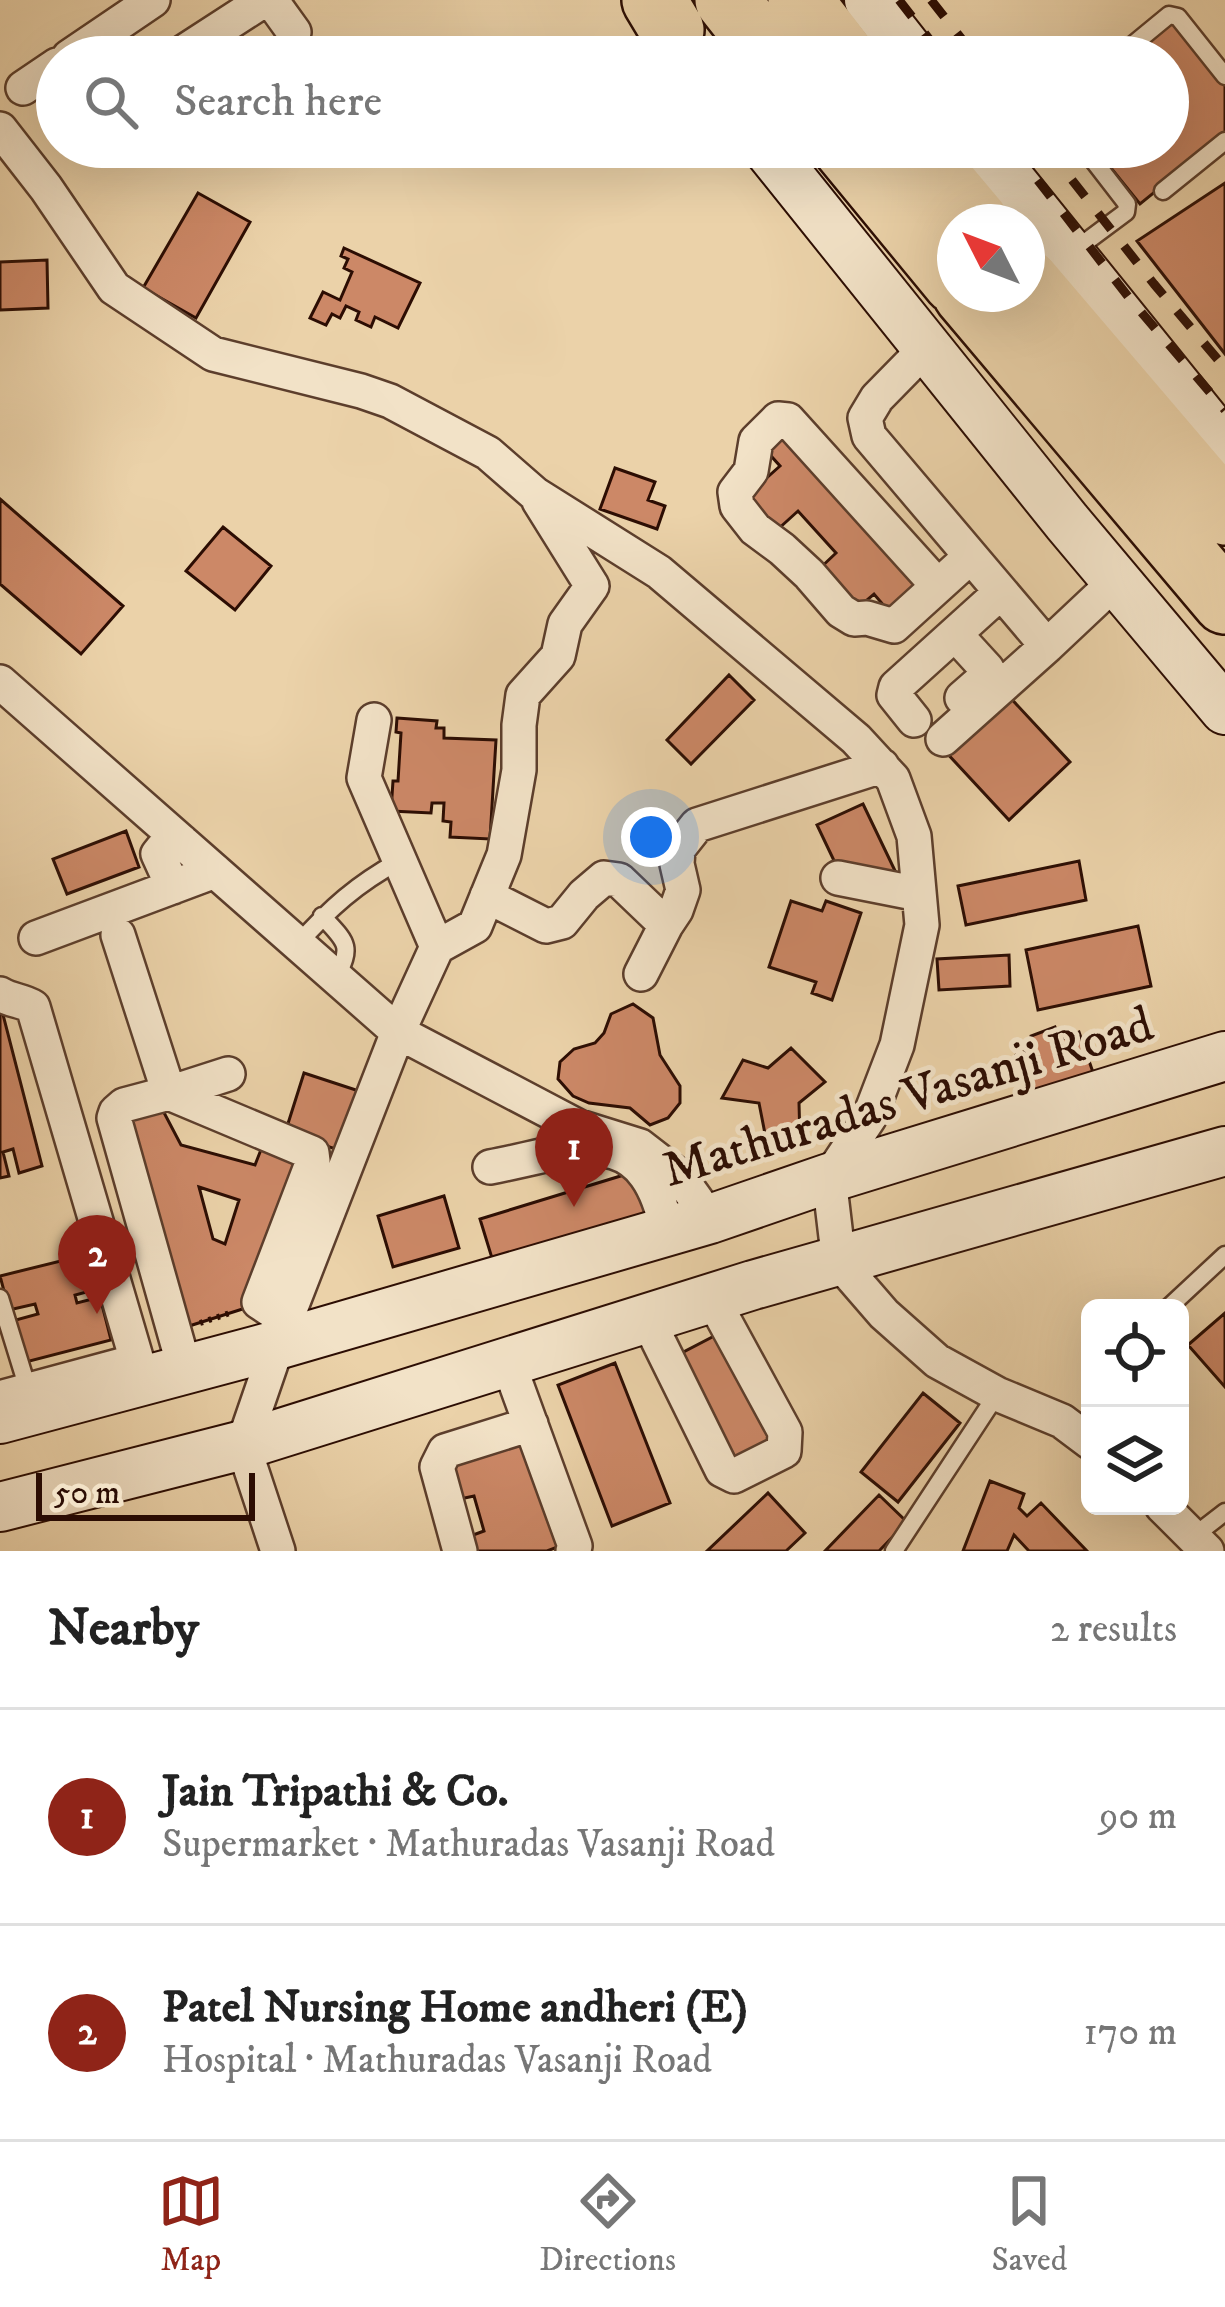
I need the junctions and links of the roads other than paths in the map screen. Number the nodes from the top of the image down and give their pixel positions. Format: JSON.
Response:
{"nodes":[{"id":1,"x":153,"y":0,"type":"edge"},
{"id":2,"x":267,"y":0,"type":"edge"},
{"id":3,"x":727,"y":0,"type":"edge"},
{"id":4,"x":800,"y":0,"type":"edge"},
{"id":5,"x":869,"y":0,"type":"edge"},
{"id":6,"x":294,"y":32,"type":"dead end"},
{"id":7,"x":100,"y":36,"type":"edge"},
{"id":8,"x":210,"y":36,"type":"edge"},
{"id":9,"x":755,"y":36,"type":"edge"},
{"id":10,"x":828,"y":36,"type":"edge"},
{"id":11,"x":897,"y":36,"type":"edge"},
{"id":12,"x":1144,"y":36,"type":"edge"},
{"id":13,"x":1225,"y":76,"type":"edge"},
{"id":14,"x":36,"y":79,"type":"edge"},
{"id":15,"x":23,"y":88,"type":"dead end"},
{"id":16,"x":0,"y":129,"type":"edge"},
{"id":17,"x":1225,"y":141,"type":"edge"},
{"id":18,"x":783,"y":168,"type":"edge"},
{"id":19,"x":894,"y":168,"type":"edge"},
{"id":20,"x":900,"y":168,"type":"edge"},
{"id":21,"x":1001,"y":168,"type":"edge"},
{"id":22,"x":1099,"y":168,"type":"edge"},
{"id":23,"x":1163,"y":191,"type":"dead end"},
{"id":24,"x":951,"y":204,"type":"edge"},
{"id":25,"x":937,"y":248,"type":"edge"},
{"id":26,"x":1048,"y":268,"type":"edge"},
{"id":27,"x":980,"y":312,"type":"edge"},
{"id":28,"x":926,"y":348,"type":"junction"},
{"id":29,"x":1225,"y":446,"type":"edge"},
{"id":30,"x":535,"y":494,"type":"junction"},
{"id":31,"x":1225,"y":513,"type":"edge"},
{"id":32,"x":970,"y":557,"type":"junction"},
{"id":33,"x":1116,"y":580,"type":"junction"},
{"id":34,"x":938,"y":586,"type":"junction"},
{"id":35,"x":1000,"y":593,"type":"junction"},
{"id":36,"x":1225,"y":602,"type":"edge"},
{"id":37,"x":955,"y":634,"type":"junction"},
{"id":38,"x":1047,"y":646,"type":"junction"},
{"id":39,"x":0,"y":682,"type":"edge"},
{"id":40,"x":1225,"y":710,"type":"edge"},
{"id":41,"x":374,"y":720,"type":"dead end"},
{"id":42,"x":929,"y":729,"type":"junction"},
{"id":43,"x":882,"y":766,"type":"junction"},
{"id":44,"x":181,"y":841,"type":"junction"},
{"id":45,"x":399,"y":861,"type":"junction"},
{"id":46,"x":215,"y":872,"type":"junction"},
{"id":47,"x":838,"y":878,"type":"dead end"},
{"id":48,"x":173,"y":887,"type":"junction"},
{"id":49,"x":919,"y":894,"type":"junction"},
{"id":50,"x":487,"y":896,"type":"junction"},
{"id":51,"x":322,"y":916,"type":"junction"},
{"id":52,"x":666,"y":925,"type":"junction"},
{"id":53,"x":118,"y":935,"type":"dead end"},
{"id":54,"x":36,"y":938,"type":"dead end"},
{"id":55,"x":298,"y":944,"type":"junction"},
{"id":56,"x":437,"y":947,"type":"junction"},
{"id":57,"x":641,"y":974,"type":"dead end"},
{"id":58,"x":336,"y":977,"type":"junction"},
{"id":59,"x":0,"y":994,"type":"edge"},
{"id":60,"x":398,"y":1031,"type":"junction"},
{"id":61,"x":1225,"y":1056,"type":"edge"},
{"id":62,"x":228,"y":1074,"type":"dead end"},
{"id":63,"x":169,"y":1093,"type":"junction"},
{"id":64,"x":1218,"y":1160,"type":"edge"},
{"id":65,"x":490,"y":1167,"type":"dead end"},
{"id":66,"x":829,"y":1178,"type":"junction"},
{"id":67,"x":689,"y":1224,"type":"junction"},
{"id":68,"x":1225,"y":1256,"type":"edge"},
{"id":69,"x":839,"y":1262,"type":"junction"},
{"id":70,"x":0,"y":1298,"type":"edge"},
{"id":71,"x":712,"y":1298,"type":"junction"},
{"id":72,"x":1178,"y":1299,"type":"edge"},
{"id":73,"x":647,"y":1318,"type":"junction"},
{"id":74,"x":274,"y":1323,"type":"junction"},
{"id":75,"x":159,"y":1358,"type":"junction"},
{"id":76,"x":508,"y":1362,"type":"junction"},
{"id":77,"x":997,"y":1394,"type":"junction"},
{"id":78,"x":15,"y":1400,"type":"edge"},
{"id":79,"x":531,"y":1424,"type":"junction"},
{"id":80,"x":1081,"y":1435,"type":"edge"},
{"id":81,"x":243,"y":1445,"type":"junction"},
{"id":82,"x":0,"y":1507,"type":"edge"},
{"id":83,"x":1225,"y":1512,"type":"edge"},
{"id":84,"x":1171,"y":1515,"type":"edge"},
{"id":85,"x":1201,"y":1544,"type":"edge"},
{"id":86,"x":278,"y":1551,"type":"edge"},
{"id":87,"x":460,"y":1551,"type":"edge"},
{"id":88,"x":573,"y":1551,"type":"edge"},
{"id":89,"x":894,"y":1551,"type":"edge"}],
"edges":[{"from":1,"to":7,"type":"street"},
{"from":2,"to":6,"type":"street"},
{"from":2,"to":8,"type":"street"},
{"from":3,"to":9,"type":"highway"},
{"from":4,"to":10,"type":"highway"},
{"from":5,"to":11,"type":"main road"},
{"from":12,"to":13,"type":"lane"},
{"from":14,"to":15,"type":"street"},
{"from":16,"to":30,"type":"street"},
{"from":17,"to":23,"type":"lane"},
{"from":18,"to":28,"type":"main road"},
{"from":19,"to":25,"type":"highway"},
{"from":20,"to":24,"type":"highway"},
{"from":21,"to":26,"type":"main road"},
{"from":22,"to":26,"type":"lane"},
{"from":26,"to":29,"type":"main road"},
{"from":26,"to":31,"type":"highway"},
{"from":27,"to":36,"type":"highway"},
{"from":28,"to":32,"type":"street"},
{"from":28,"to":33,"type":"main road"},
{"from":30,"to":43,"type":"street"},
{"from":30,"to":50,"type":"street"},
{"from":32,"to":34,"type":"street"},
{"from":32,"to":35,"type":"street"},
{"from":33,"to":38,"type":"street"},
{"from":33,"to":40,"type":"main road"},
{"from":34,"to":34,"type":"street"},
{"from":35,"to":37,"type":"street"},
{"from":35,"to":38,"type":"street"},
{"from":37,"to":42,"type":"street"},
{"from":37,"to":42,"type":"street"},
{"from":38,"to":42,"type":"street"},
{"from":39,"to":44,"type":"street"},
{"from":41,"to":45,"type":"street"},
{"from":43,"to":49,"type":"street"},
{"from":43,"to":52,"type":"street"},
{"from":44,"to":46,"type":"street"},
{"from":44,"to":48,"type":"street"},
{"from":45,"to":51,"type":"lane"},
{"from":45,"to":56,"type":"street"},
{"from":46,"to":48,"type":"street"},
{"from":46,"to":55,"type":"street"},
{"from":47,"to":49,"type":"street"},
{"from":48,"to":54,"type":"street"},
{"from":49,"to":66,"type":"street"},
{"from":50,"to":52,"type":"street"},
{"from":50,"to":56,"type":"street"},
{"from":51,"to":55,"type":"lane"},
{"from":51,"to":58,"type":"lane"},
{"from":52,"to":57,"type":"street"},
{"from":53,"to":63,"type":"street"},
{"from":55,"to":58,"type":"street"},
{"from":56,"to":60,"type":"street"},
{"from":58,"to":60,"type":"street"},
{"from":59,"to":75,"type":"street"},
{"from":60,"to":67,"type":"street"},
{"from":60,"to":74,"type":"street"},
{"from":61,"to":66,"type":"main road","name":"Mathuradas Vasanji Road"},
{"from":62,"to":63,"type":"street"},
{"from":63,"to":74,"type":"street"},
{"from":63,"to":75,"type":"street"},
{"from":64,"to":69,"type":"main road"},
{"from":65,"to":67,"type":"street"},
{"from":66,"to":67,"type":"main road","name":"Mathuradas Vasanji Road"},
{"from":66,"to":69,"type":"street"},
{"from":67,"to":74,"type":"main road","name":"Mathuradas Vasanji Road"},
{"from":68,"to":72,"type":"lane"},
{"from":69,"to":71,"type":"main road"},
{"from":69,"to":77,"type":"street"},
{"from":70,"to":78,"type":"lane"},
{"from":71,"to":73,"type":"main road"},
{"from":71,"to":73,"type":"street"},
{"from":73,"to":76,"type":"main road"},
{"from":74,"to":75,"type":"main road","name":"Mathuradas Vasanji Road"},
{"from":74,"to":81,"type":"street"},
{"from":75,"to":78,"type":"main road","name":"Mathuradas Vasanji Road"},
{"from":76,"to":79,"type":"street"},
{"from":76,"to":81,"type":"main road"},
{"from":77,"to":80,"type":"street"},
{"from":77,"to":89,"type":"lane"},
{"from":79,"to":87,"type":"street"},
{"from":79,"to":88,"type":"street"},
{"from":81,"to":82,"type":"main road"},
{"from":81,"to":86,"type":"street"},
{"from":83,"to":85,"type":"lane"},
{"from":84,"to":85,"type":"street"}]}
